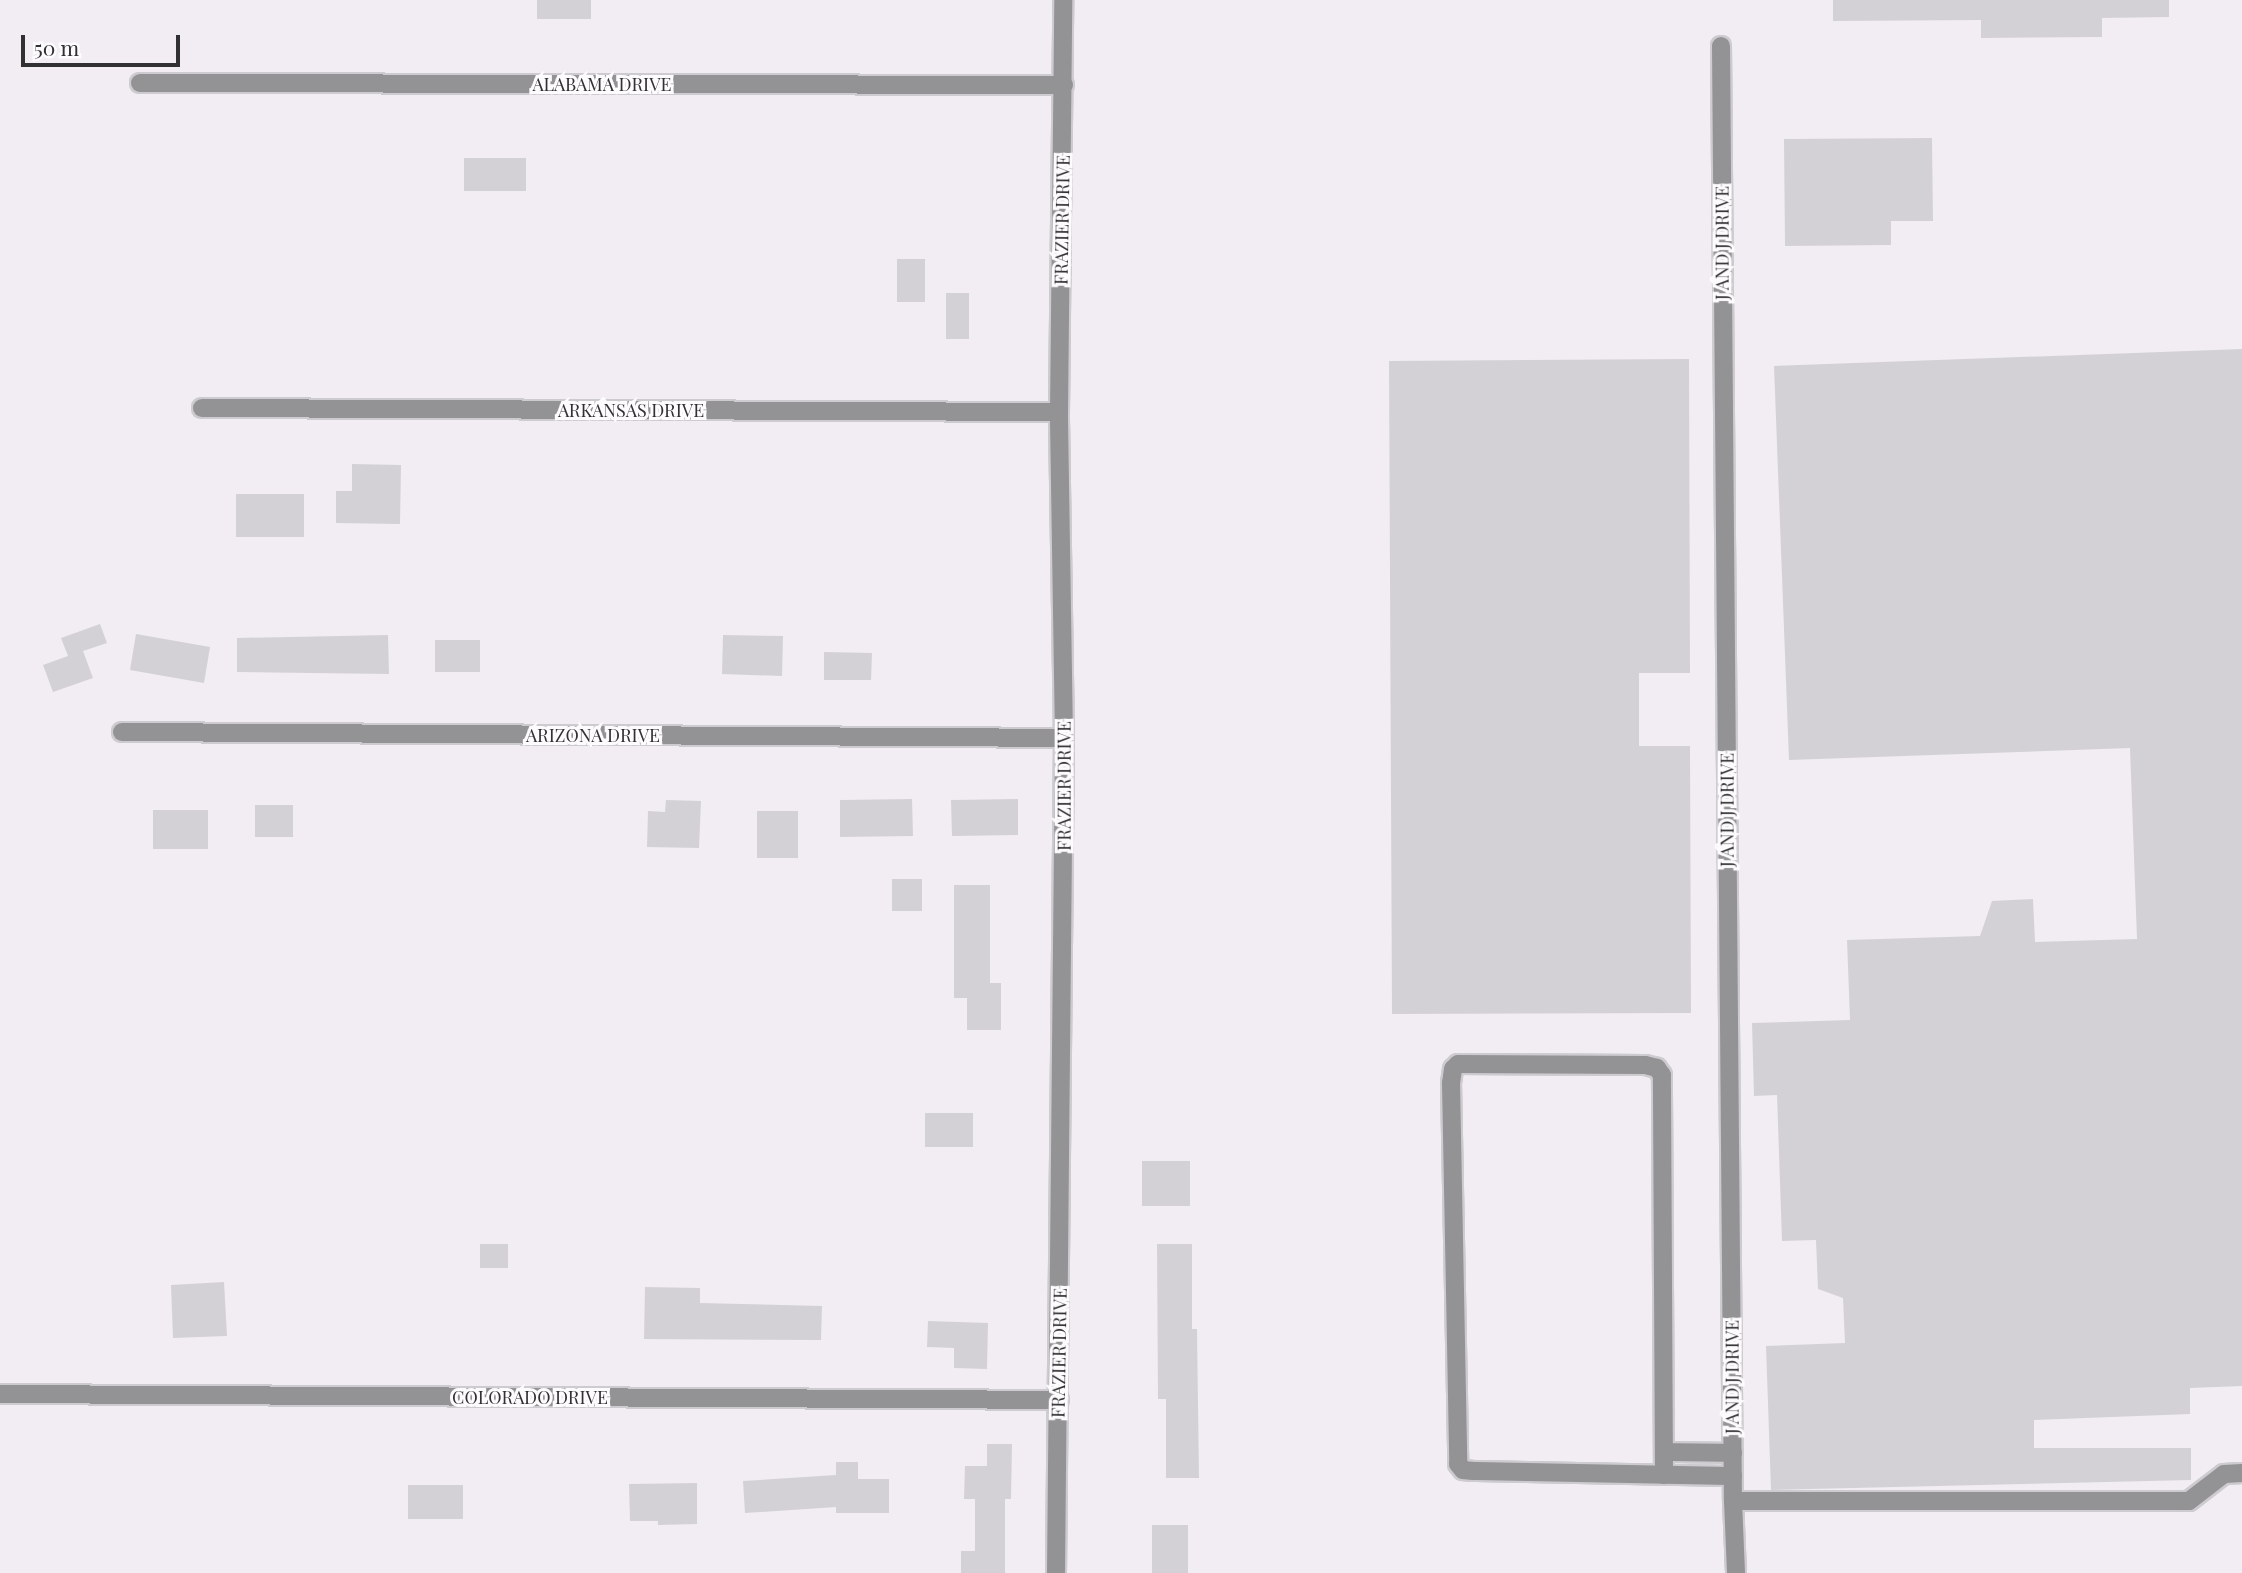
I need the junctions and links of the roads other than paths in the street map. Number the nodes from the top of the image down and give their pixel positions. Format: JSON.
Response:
{"nodes":[{"id":1,"x":1063,"y":0,"type":"edge"},
{"id":2,"x":1721,"y":46,"type":"dead end"},
{"id":3,"x":140,"y":83,"type":"dead end"},
{"id":4,"x":1064,"y":85,"type":"junction"},
{"id":5,"x":202,"y":408,"type":"dead end"},
{"id":6,"x":1059,"y":412,"type":"junction"},
{"id":7,"x":122,"y":733,"type":"dead end"},
{"id":8,"x":1064,"y":738,"type":"junction"},
{"id":9,"x":0,"y":1394,"type":"edge"},
{"id":10,"x":1059,"y":1400,"type":"junction"},
{"id":11,"x":1664,"y":1452,"type":"junction"},
{"id":12,"x":1733,"y":1452,"type":"junction"},
{"id":13,"x":2242,"y":1473,"type":"edge"},
{"id":14,"x":1664,"y":1475,"type":"junction"},
{"id":15,"x":1733,"y":1476,"type":"junction"},
{"id":16,"x":1733,"y":1501,"type":"junction"},
{"id":17,"x":1056,"y":1573,"type":"edge"},
{"id":18,"x":1736,"y":1573,"type":"edge"}],
"edges":[{"from":1,"to":4,"type":"street","name":"FRAZIER DRIVE"},
{"from":2,"to":12,"type":"street","name":"J AND J DRIVE"},
{"from":3,"to":4,"type":"street","name":"ALABAMA DRIVE"},
{"from":4,"to":6,"type":"street","name":"FRAZIER DRIVE"},
{"from":5,"to":6,"type":"street","name":"ARKANSAS DRIVE"},
{"from":6,"to":8,"type":"street","name":"FRAZIER DRIVE"},
{"from":7,"to":8,"type":"street","name":"ARIZONA DRIVE"},
{"from":8,"to":10,"type":"street","name":"FRAZIER DRIVE"},
{"from":9,"to":10,"type":"street","name":"COLORADO DRIVE"},
{"from":10,"to":17,"type":"street","name":"FRAZIER DRIVE"},
{"from":11,"to":12,"type":"street"},
{"from":11,"to":14,"type":"street"},
{"from":11,"to":14,"type":"street"},
{"from":12,"to":15,"type":"street","name":"J AND J DRIVE"},
{"from":13,"to":16,"type":"street"},
{"from":14,"to":15,"type":"street"},
{"from":15,"to":16,"type":"street","name":"J AND J DRIVE"},
{"from":16,"to":18,"type":"street","name":"J AND J DRIVE"}]}
